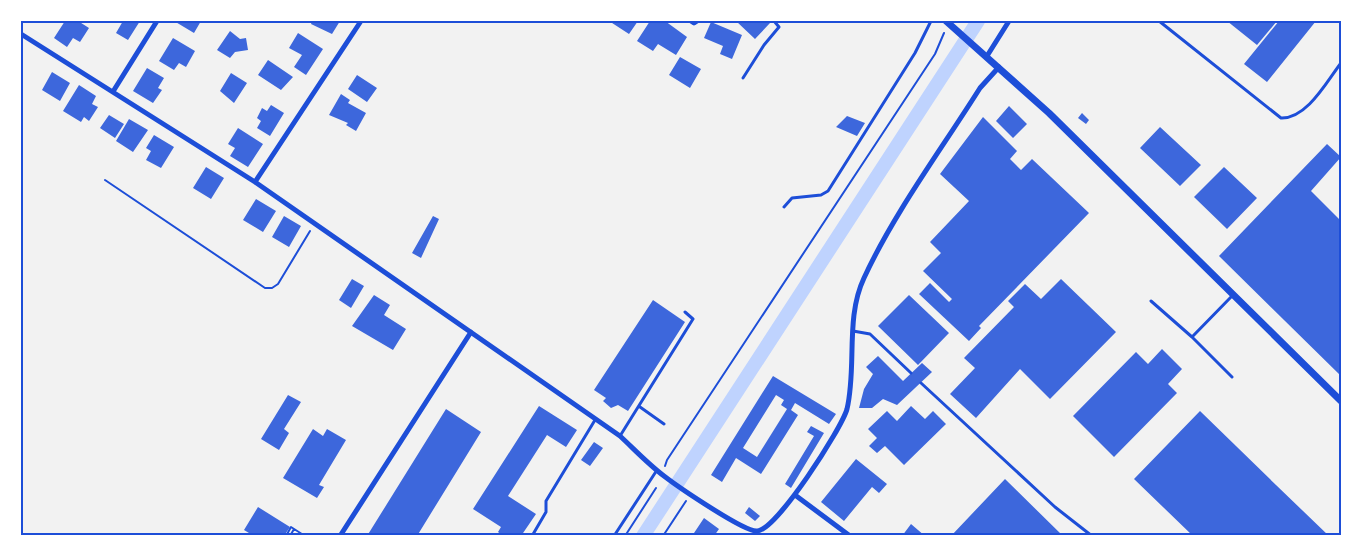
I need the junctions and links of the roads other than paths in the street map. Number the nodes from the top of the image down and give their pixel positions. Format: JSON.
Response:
{"nodes":[{"id":1,"x":157,"y":21,"type":"edge"},
{"id":2,"x":361,"y":21,"type":"edge"},
{"id":3,"x":774,"y":21,"type":"edge"},
{"id":4,"x":931,"y":21,"type":"edge"},
{"id":5,"x":1009,"y":21,"type":"edge"},
{"id":6,"x":1159,"y":21,"type":"edge"},
{"id":7,"x":950,"y":24,"type":"edge"},
{"id":8,"x":21,"y":34,"type":"edge"},
{"id":9,"x":987,"y":56,"type":"junction"},
{"id":10,"x":1341,"y":63,"type":"edge"},
{"id":11,"x":999,"y":67,"type":"junction"},
{"id":12,"x":743,"y":78,"type":"dead end"},
{"id":13,"x":114,"y":90,"type":"junction"},
{"id":14,"x":255,"y":182,"type":"junction"},
{"id":15,"x":784,"y":207,"type":"dead end"},
{"id":16,"x":1234,"y":295,"type":"junction"},
{"id":17,"x":1151,"y":301,"type":"dead end"},
{"id":18,"x":685,"y":312,"type":"dead end"},
{"id":19,"x":853,"y":331,"type":"junction"},
{"id":20,"x":471,"y":332,"type":"junction"},
{"id":21,"x":1192,"y":337,"type":"junction"},
{"id":22,"x":911,"y":373,"type":"dead end"},
{"id":23,"x":1232,"y":377,"type":"dead end"},
{"id":24,"x":921,"y":382,"type":"dead end"},
{"id":25,"x":1341,"y":401,"type":"edge"},
{"id":26,"x":640,"y":407,"type":"junction"},
{"id":27,"x":596,"y":419,"type":"junction"},
{"id":28,"x":664,"y":424,"type":"dead end"},
{"id":29,"x":620,"y":436,"type":"junction"},
{"id":30,"x":657,"y":470,"type":"junction"},
{"id":31,"x":795,"y":495,"type":"junction"},
{"id":32,"x":754,"y":534,"type":"edge"},
{"id":33,"x":340,"y":536,"type":"edge"},
{"id":34,"x":532,"y":536,"type":"edge"},
{"id":35,"x":614,"y":536,"type":"edge"},
{"id":36,"x":850,"y":536,"type":"edge"},
{"id":37,"x":1092,"y":536,"type":"edge"}],
"edges":[{"from":1,"to":13,"type":"street"},
{"from":2,"to":14,"type":"street"},
{"from":3,"to":12,"type":"lane"},
{"from":4,"to":15,"type":"lane"},
{"from":5,"to":9,"type":"street"},
{"from":6,"to":10,"type":"lane"},
{"from":7,"to":9,"type":"street"},
{"from":8,"to":13,"type":"street"},
{"from":9,"to":11,"type":"street"},
{"from":11,"to":16,"type":"street"},
{"from":11,"to":19,"type":"street"},
{"from":13,"to":14,"type":"street"},
{"from":14,"to":20,"type":"street"},
{"from":16,"to":21,"type":"lane"},
{"from":16,"to":25,"type":"street"},
{"from":17,"to":21,"type":"lane"},
{"from":18,"to":26,"type":"lane"},
{"from":19,"to":22,"type":"lane"},
{"from":19,"to":31,"type":"street"},
{"from":20,"to":27,"type":"street"},
{"from":20,"to":33,"type":"street"},
{"from":21,"to":23,"type":"lane"},
{"from":24,"to":37,"type":"lane"},
{"from":26,"to":28,"type":"lane"},
{"from":26,"to":29,"type":"lane"},
{"from":27,"to":29,"type":"street"},
{"from":27,"to":34,"type":"lane"},
{"from":29,"to":30,"type":"street"},
{"from":30,"to":32,"type":"street"},
{"from":30,"to":35,"type":"lane"},
{"from":31,"to":32,"type":"street"},
{"from":31,"to":36,"type":"street"}]}
